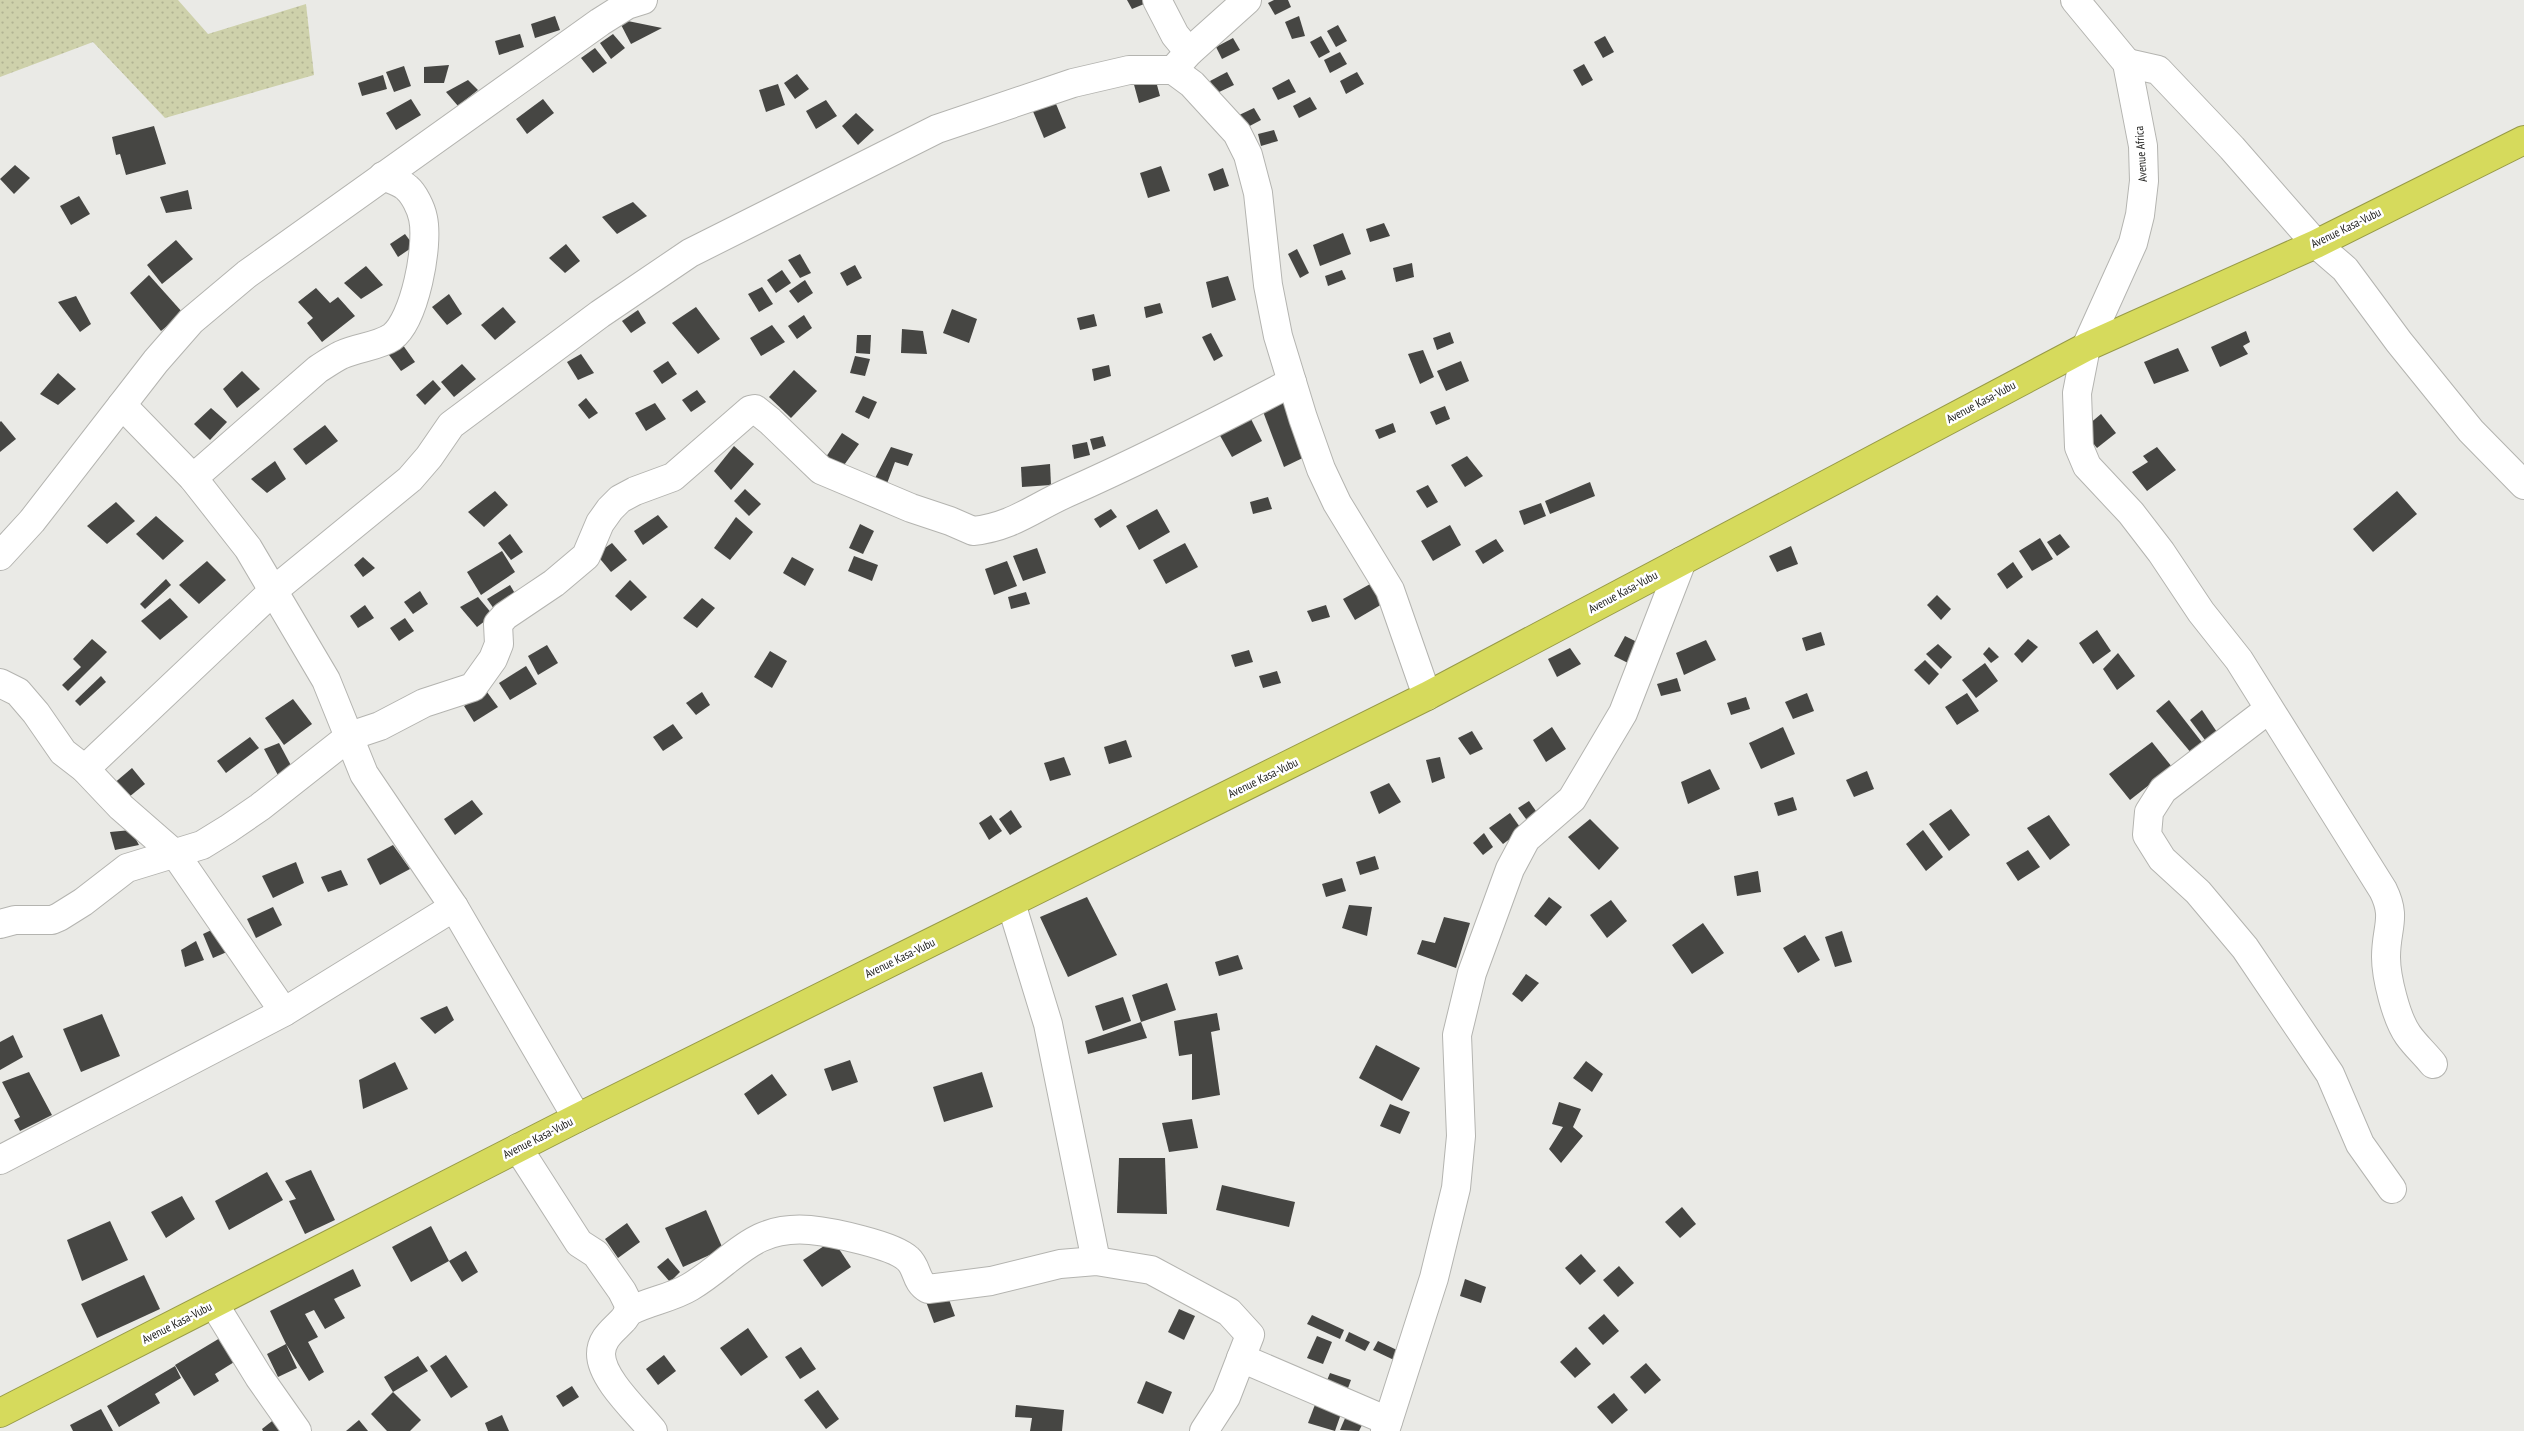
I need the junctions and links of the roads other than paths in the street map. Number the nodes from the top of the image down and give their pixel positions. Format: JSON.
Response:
{"nodes":[{"id":1,"x":643,"y":0,"type":"edge"},
{"id":2,"x":1157,"y":0,"type":"edge"},
{"id":3,"x":1247,"y":0,"type":"edge"},
{"id":4,"x":2075,"y":0,"type":"edge"},
{"id":5,"x":1181,"y":61,"type":"junction"},
{"id":6,"x":2127,"y":63,"type":"junction"},
{"id":7,"x":2524,"y":140,"type":"edge"},
{"id":8,"x":383,"y":176,"type":"junction"},
{"id":9,"x":2316,"y":244,"type":"junction"},
{"id":10,"x":2086,"y":347,"type":"junction"},
{"id":11,"x":1292,"y":382,"type":"junction"},
{"id":12,"x":122,"y":405,"type":"junction"},
{"id":13,"x":193,"y":478,"type":"junction"},
{"id":14,"x":2524,"y":485,"type":"edge"},
{"id":15,"x":0,"y":556,"type":"edge"},
{"id":16,"x":1682,"y":561,"type":"junction"},
{"id":17,"x":273,"y":591,"type":"junction"},
{"id":18,"x":0,"y":683,"type":"edge"},
{"id":19,"x":1427,"y":696,"type":"junction"},
{"id":20,"x":2270,"y":709,"type":"junction"},
{"id":21,"x":350,"y":736,"type":"junction"},
{"id":22,"x":85,"y":769,"type":"junction"},
{"id":23,"x":176,"y":855,"type":"junction"},
{"id":24,"x":1011,"y":903,"type":"junction"},
{"id":25,"x":454,"y":907,"type":"junction"},
{"id":26,"x":0,"y":924,"type":"edge"},
{"id":27,"x":284,"y":1012,"type":"junction"},
{"id":28,"x":2433,"y":1064,"type":"dead end"},
{"id":29,"x":577,"y":1118,"type":"junction"},
{"id":30,"x":518,"y":1148,"type":"junction"},
{"id":31,"x":0,"y":1160,"type":"edge"},
{"id":32,"x":2392,"y":1189,"type":"dead end"},
{"id":33,"x":1096,"y":1261,"type":"junction"},
{"id":34,"x":214,"y":1304,"type":"junction"},
{"id":35,"x":629,"y":1312,"type":"junction"},
{"id":36,"x":1241,"y":1358,"type":"junction"},
{"id":37,"x":0,"y":1414,"type":"edge"},
{"id":38,"x":1386,"y":1426,"type":"edge"},
{"id":39,"x":297,"y":1431,"type":"edge"},
{"id":40,"x":654,"y":1431,"type":"edge"},
{"id":41,"x":1204,"y":1431,"type":"edge"}],
"edges":[{"from":1,"to":8,"type":"street"},
{"from":2,"to":5,"type":"street"},
{"from":3,"to":5,"type":"street"},
{"from":4,"to":6,"type":"street","name":"Avenue Africa"},
{"from":5,"to":11,"type":"street"},
{"from":5,"to":17,"type":"street"},
{"from":6,"to":9,"type":"street"},
{"from":6,"to":10,"type":"street","name":"Avenue Africa"},
{"from":7,"to":9,"type":"highway","name":"Avenue Kasa-Vubu"},
{"from":8,"to":12,"type":"street"},
{"from":8,"to":13,"type":"street"},
{"from":9,"to":10,"type":"highway","name":"Avenue Kasa-Vubu"},
{"from":9,"to":14,"type":"street"},
{"from":10,"to":16,"type":"highway","name":"Avenue Kasa-Vubu"},
{"from":10,"to":20,"type":"street","name":"Avenue Africa"},
{"from":11,"to":19,"type":"street"},
{"from":11,"to":21,"type":"street"},
{"from":12,"to":13,"type":"street"},
{"from":12,"to":15,"type":"street"},
{"from":13,"to":17,"type":"street"},
{"from":16,"to":19,"type":"highway","name":"Avenue Kasa-Vubu"},
{"from":16,"to":38,"type":"street"},
{"from":17,"to":21,"type":"street"},
{"from":17,"to":22,"type":"street"},
{"from":18,"to":22,"type":"street"},
{"from":19,"to":24,"type":"highway","name":"Avenue Kasa-Vubu"},
{"from":20,"to":28,"type":"street","name":"Avenue Africa"},
{"from":20,"to":32,"type":"street"},
{"from":21,"to":23,"type":"street"},
{"from":21,"to":25,"type":"street"},
{"from":22,"to":23,"type":"street"},
{"from":23,"to":26,"type":"street"},
{"from":23,"to":27,"type":"street"},
{"from":24,"to":29,"type":"highway","name":"Avenue Kasa-Vubu"},
{"from":24,"to":33,"type":"street"},
{"from":25,"to":27,"type":"street"},
{"from":25,"to":29,"type":"street"},
{"from":27,"to":31,"type":"street"},
{"from":29,"to":30,"type":"highway","name":"Avenue Kasa-Vubu"},
{"from":30,"to":34,"type":"highway","name":"Avenue Kasa-Vubu"},
{"from":30,"to":35,"type":"street"},
{"from":33,"to":35,"type":"street"},
{"from":33,"to":36,"type":"street"},
{"from":34,"to":37,"type":"highway","name":"Avenue Kasa-Vubu"},
{"from":34,"to":39,"type":"street"},
{"from":35,"to":40,"type":"street"},
{"from":36,"to":38,"type":"street"},
{"from":36,"to":41,"type":"street"}]}
